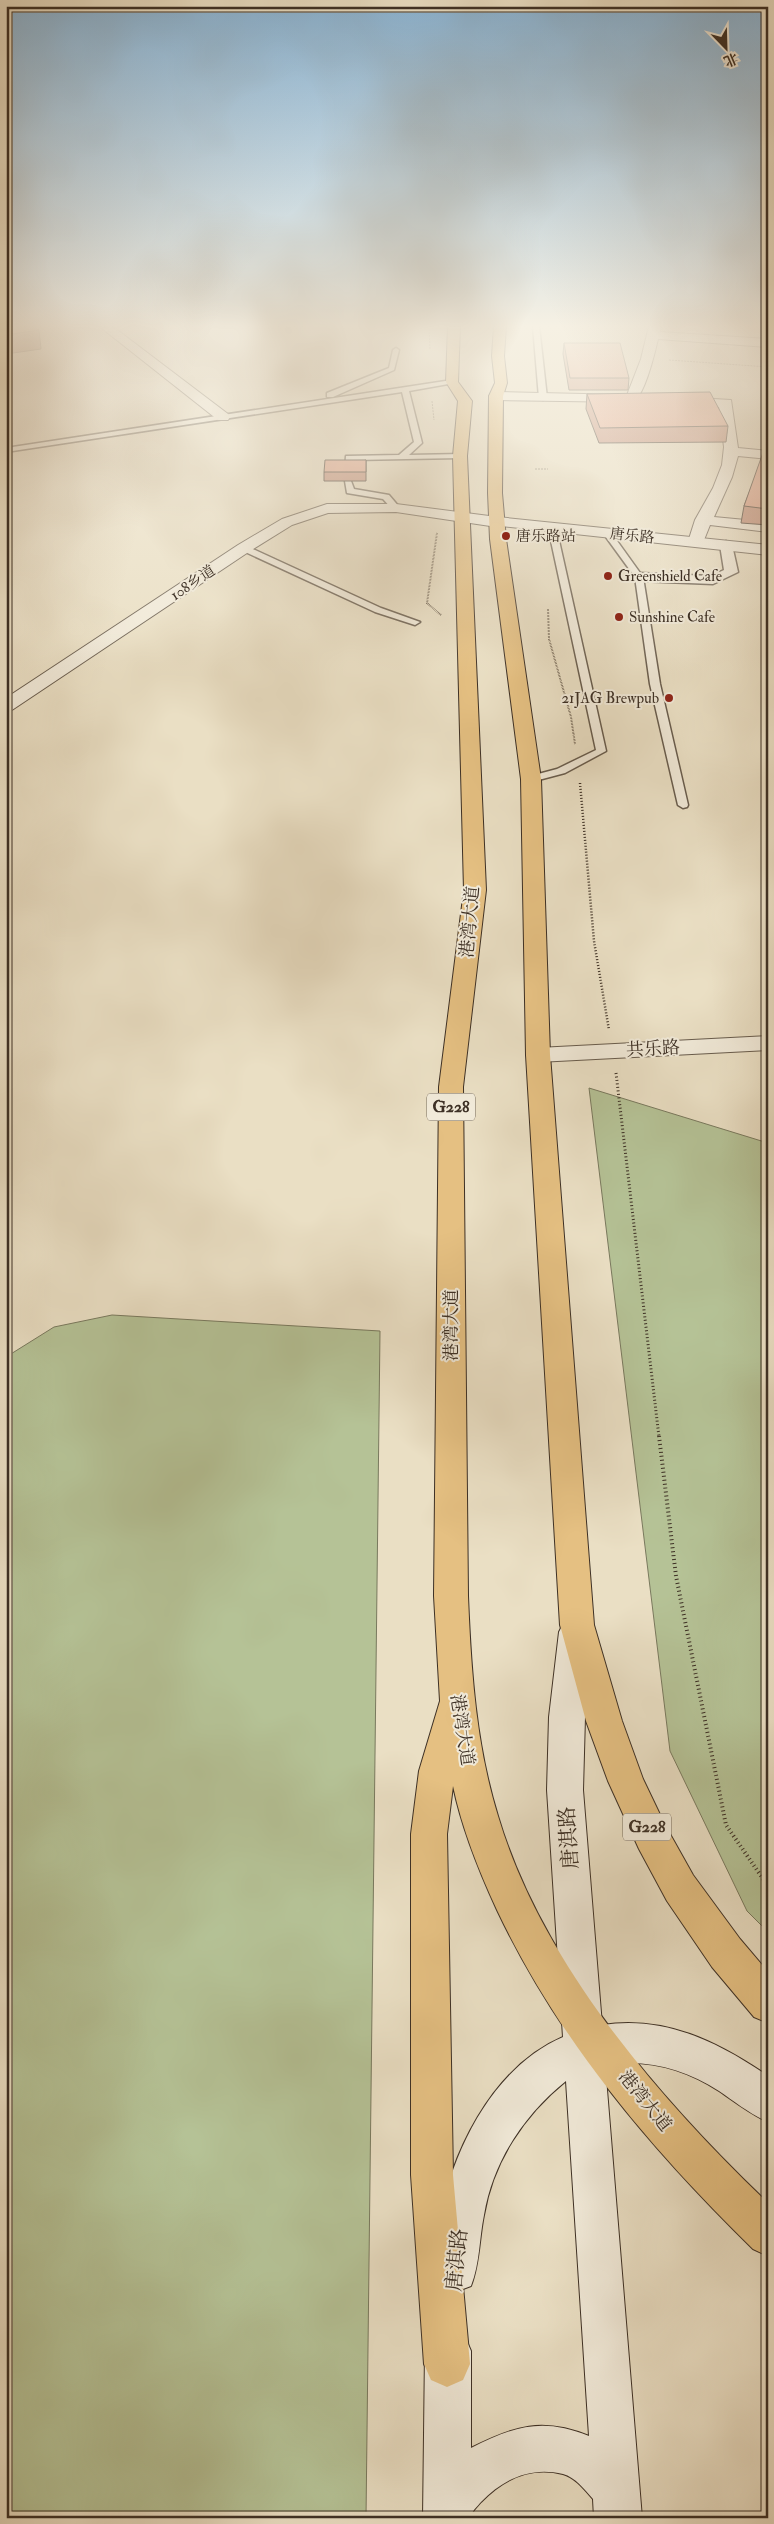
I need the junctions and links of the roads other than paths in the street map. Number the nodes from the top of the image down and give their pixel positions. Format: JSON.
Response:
{"nodes":[{"id":1,"x":47,"y":444,"type":"edge"},
{"id":2,"x":417,"y":444,"type":"edge"},
{"id":3,"x":461,"y":444,"type":"edge"},
{"id":4,"x":496,"y":444,"type":"edge"},
{"id":5,"x":730,"y":444,"type":"edge"},
{"id":6,"x":6,"y":450,"type":"edge"},
{"id":7,"x":731,"y":452,"type":"junction"},
{"id":8,"x":768,"y":455,"type":"edge"},
{"id":9,"x":460,"y":456,"type":"junction"},
{"id":10,"x":401,"y":457,"type":"junction"},
{"id":11,"x":348,"y":468,"type":"edge"},
{"id":12,"x":348,"y":483,"type":"edge"},
{"id":13,"x":396,"y":508,"type":"junction"},
{"id":14,"x":451,"y":515,"type":"junction"},
{"id":15,"x":703,"y":520,"type":"junction"},
{"id":16,"x":497,"y":522,"type":"junction"},
{"id":17,"x":552,"y":527,"type":"junction"},
{"id":18,"x":768,"y":527,"type":"edge"},
{"id":19,"x":607,"y":533,"type":"junction"},
{"id":20,"x":696,"y":542,"type":"junction"},
{"id":21,"x":726,"y":545,"type":"junction"},
{"id":22,"x":244,"y":548,"type":"junction"},
{"id":23,"x":768,"y":550,"type":"edge"},
{"id":24,"x":639,"y":578,"type":"junction"},
{"id":25,"x":415,"y":622,"type":"dead end"},
{"id":26,"x":6,"y":706,"type":"edge"},
{"id":27,"x":531,"y":779,"type":"junction"},
{"id":28,"x":683,"y":805,"type":"dead end"},
{"id":29,"x":768,"y":1043,"type":"edge"},
{"id":30,"x":538,"y":1055,"type":"junction"},
{"id":31,"x":577,"y":1625,"type":"junction"},
{"id":32,"x":456,"y":1699,"type":"junction"},
{"id":33,"x":768,"y":2003,"type":"edge"},
{"id":34,"x":589,"y":2038,"type":"junction"},
{"id":35,"x":768,"y":2101,"type":"edge"},
{"id":36,"x":768,"y":2234,"type":"edge"},
{"id":37,"x":447,"y":2364,"type":"junction"},
{"id":38,"x":616,"y":2503,"type":"edge"},
{"id":39,"x":447,"y":2512,"type":"edge"}],
"edges":[{"from":1,"to":6,"type":"lane"},
{"from":2,"to":10,"type":"lane"},
{"from":3,"to":9,"type":"highway","name":"港湾大道","number":"G228"},
{"from":4,"to":16,"type":"highway","number":"G228"},
{"from":5,"to":7,"type":"street"},
{"from":7,"to":8,"type":"street"},
{"from":7,"to":15,"type":"street"},
{"from":9,"to":10,"type":"lane"},
{"from":9,"to":14,"type":"highway","name":"港湾大道","number":"G228"},
{"from":10,"to":11,"type":"lane"},
{"from":12,"to":13,"type":"lane"},
{"from":13,"to":14,"type":"street","name":"108乡道"},
{"from":13,"to":22,"type":"street","name":"108乡道"},
{"from":14,"to":16,"type":"street","name":"唐乐路"},
{"from":14,"to":32,"type":"highway","name":"港湾大道","number":"G228"},
{"from":15,"to":18,"type":"street"},
{"from":15,"to":20,"type":"street"},
{"from":16,"to":17,"type":"street","name":"唐乐路"},
{"from":16,"to":27,"type":"highway","number":"G228"},
{"from":17,"to":19,"type":"street","name":"唐乐路"},
{"from":17,"to":27,"type":"lane"},
{"from":19,"to":20,"type":"street","name":"唐乐路"},
{"from":19,"to":24,"type":"lane"},
{"from":20,"to":21,"type":"street","name":"唐乐路"},
{"from":21,"to":23,"type":"street","name":"唐乐路"},
{"from":21,"to":24,"type":"street"},
{"from":22,"to":25,"type":"lane"},
{"from":22,"to":26,"type":"street","name":"108乡道"},
{"from":24,"to":28,"type":"lane"},
{"from":27,"to":30,"type":"highway","number":"G228"},
{"from":29,"to":30,"type":"street","name":"共乐路"},
{"from":30,"to":31,"type":"highway","number":"G228"},
{"from":31,"to":33,"type":"highway","number":"G228"},
{"from":31,"to":34,"type":"street","name":"唐淇路"},
{"from":32,"to":34,"type":"highway","name":"港湾大道","number":"G228"},
{"from":32,"to":37,"type":"highway"},
{"from":34,"to":35,"type":"street","name":"唐淇路"},
{"from":34,"to":36,"type":"highway","name":"港湾大道","number":"G228"},
{"from":34,"to":37,"type":"street","name":"唐淇路"},
{"from":34,"to":38,"type":"street","name":"唐淇路"},
{"from":37,"to":39,"type":"street","name":"唐淇路"},
{"from":38,"to":39,"type":"street"}]}
